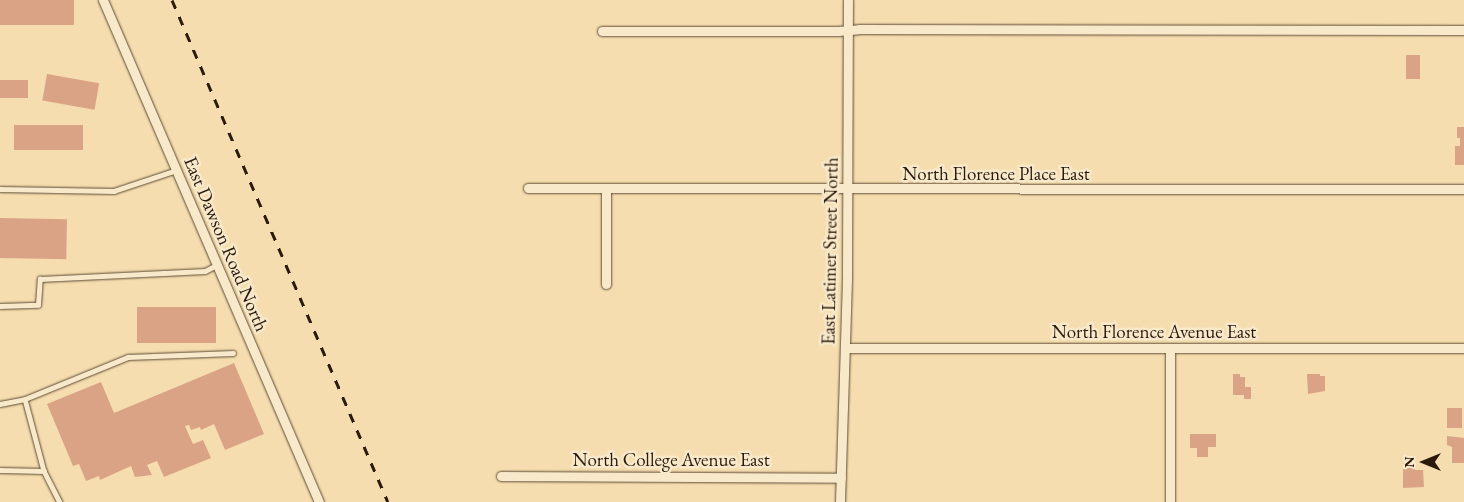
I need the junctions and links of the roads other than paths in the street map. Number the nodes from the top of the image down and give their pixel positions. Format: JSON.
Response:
{"nodes":[{"id":1,"x":103,"y":0,"type":"edge"},
{"id":2,"x":848,"y":0,"type":"edge"},
{"id":3,"x":848,"y":30,"type":"junction"},
{"id":4,"x":1464,"y":30,"type":"edge"},
{"id":5,"x":602,"y":31,"type":"dead end"},
{"id":6,"x":177,"y":170,"type":"junction"},
{"id":7,"x":528,"y":188,"type":"dead end"},
{"id":8,"x":606,"y":188,"type":"junction"},
{"id":9,"x":0,"y":189,"type":"edge"},
{"id":10,"x":847,"y":189,"type":"junction"},
{"id":11,"x":1464,"y":189,"type":"edge"},
{"id":12,"x":217,"y":265,"type":"junction"},
{"id":13,"x":606,"y":284,"type":"dead end"},
{"id":14,"x":0,"y":306,"type":"edge"},
{"id":15,"x":845,"y":348,"type":"junction"},
{"id":16,"x":1170,"y":348,"type":"junction"},
{"id":17,"x":1464,"y":348,"type":"edge"},
{"id":18,"x":233,"y":353,"type":"dead end"},
{"id":19,"x":25,"y":399,"type":"junction"},
{"id":20,"x":0,"y":404,"type":"edge"},
{"id":21,"x":0,"y":470,"type":"edge"},
{"id":22,"x":44,"y":471,"type":"junction"},
{"id":23,"x":501,"y":476,"type":"dead end"},
{"id":24,"x":840,"y":478,"type":"junction"},
{"id":25,"x":60,"y":502,"type":"edge"},
{"id":26,"x":318,"y":502,"type":"edge"},
{"id":27,"x":840,"y":502,"type":"edge"},
{"id":28,"x":1170,"y":502,"type":"edge"}],
"edges":[{"from":1,"to":6,"type":"street","name":"East Dawson Road North"},
{"from":2,"to":3,"type":"street","name":"East Latimer Street North"},
{"from":3,"to":4,"type":"street"},
{"from":3,"to":5,"type":"street"},
{"from":3,"to":10,"type":"street","name":"East Latimer Street North"},
{"from":6,"to":9,"type":"lane"},
{"from":6,"to":12,"type":"street","name":"East Dawson Road North"},
{"from":7,"to":8,"type":"street","name":"North Florence Place East"},
{"from":8,"to":10,"type":"street","name":"North Florence Place East"},
{"from":8,"to":13,"type":"street"},
{"from":10,"to":11,"type":"street","name":"North Florence Place East"},
{"from":10,"to":15,"type":"street","name":"East Latimer Street North"},
{"from":12,"to":14,"type":"lane"},
{"from":12,"to":26,"type":"street","name":"East Dawson Road North"},
{"from":15,"to":16,"type":"street","name":"North Florence Avenue East"},
{"from":15,"to":24,"type":"street","name":"East Latimer Street North"},
{"from":16,"to":17,"type":"street","name":"North Florence Avenue East"},
{"from":16,"to":28,"type":"street"},
{"from":18,"to":19,"type":"lane"},
{"from":19,"to":20,"type":"lane"},
{"from":19,"to":22,"type":"lane"},
{"from":21,"to":22,"type":"lane"},
{"from":22,"to":25,"type":"lane"},
{"from":23,"to":24,"type":"street","name":"North College Avenue East"},
{"from":24,"to":27,"type":"street","name":"East Latimer Street North"}]}
